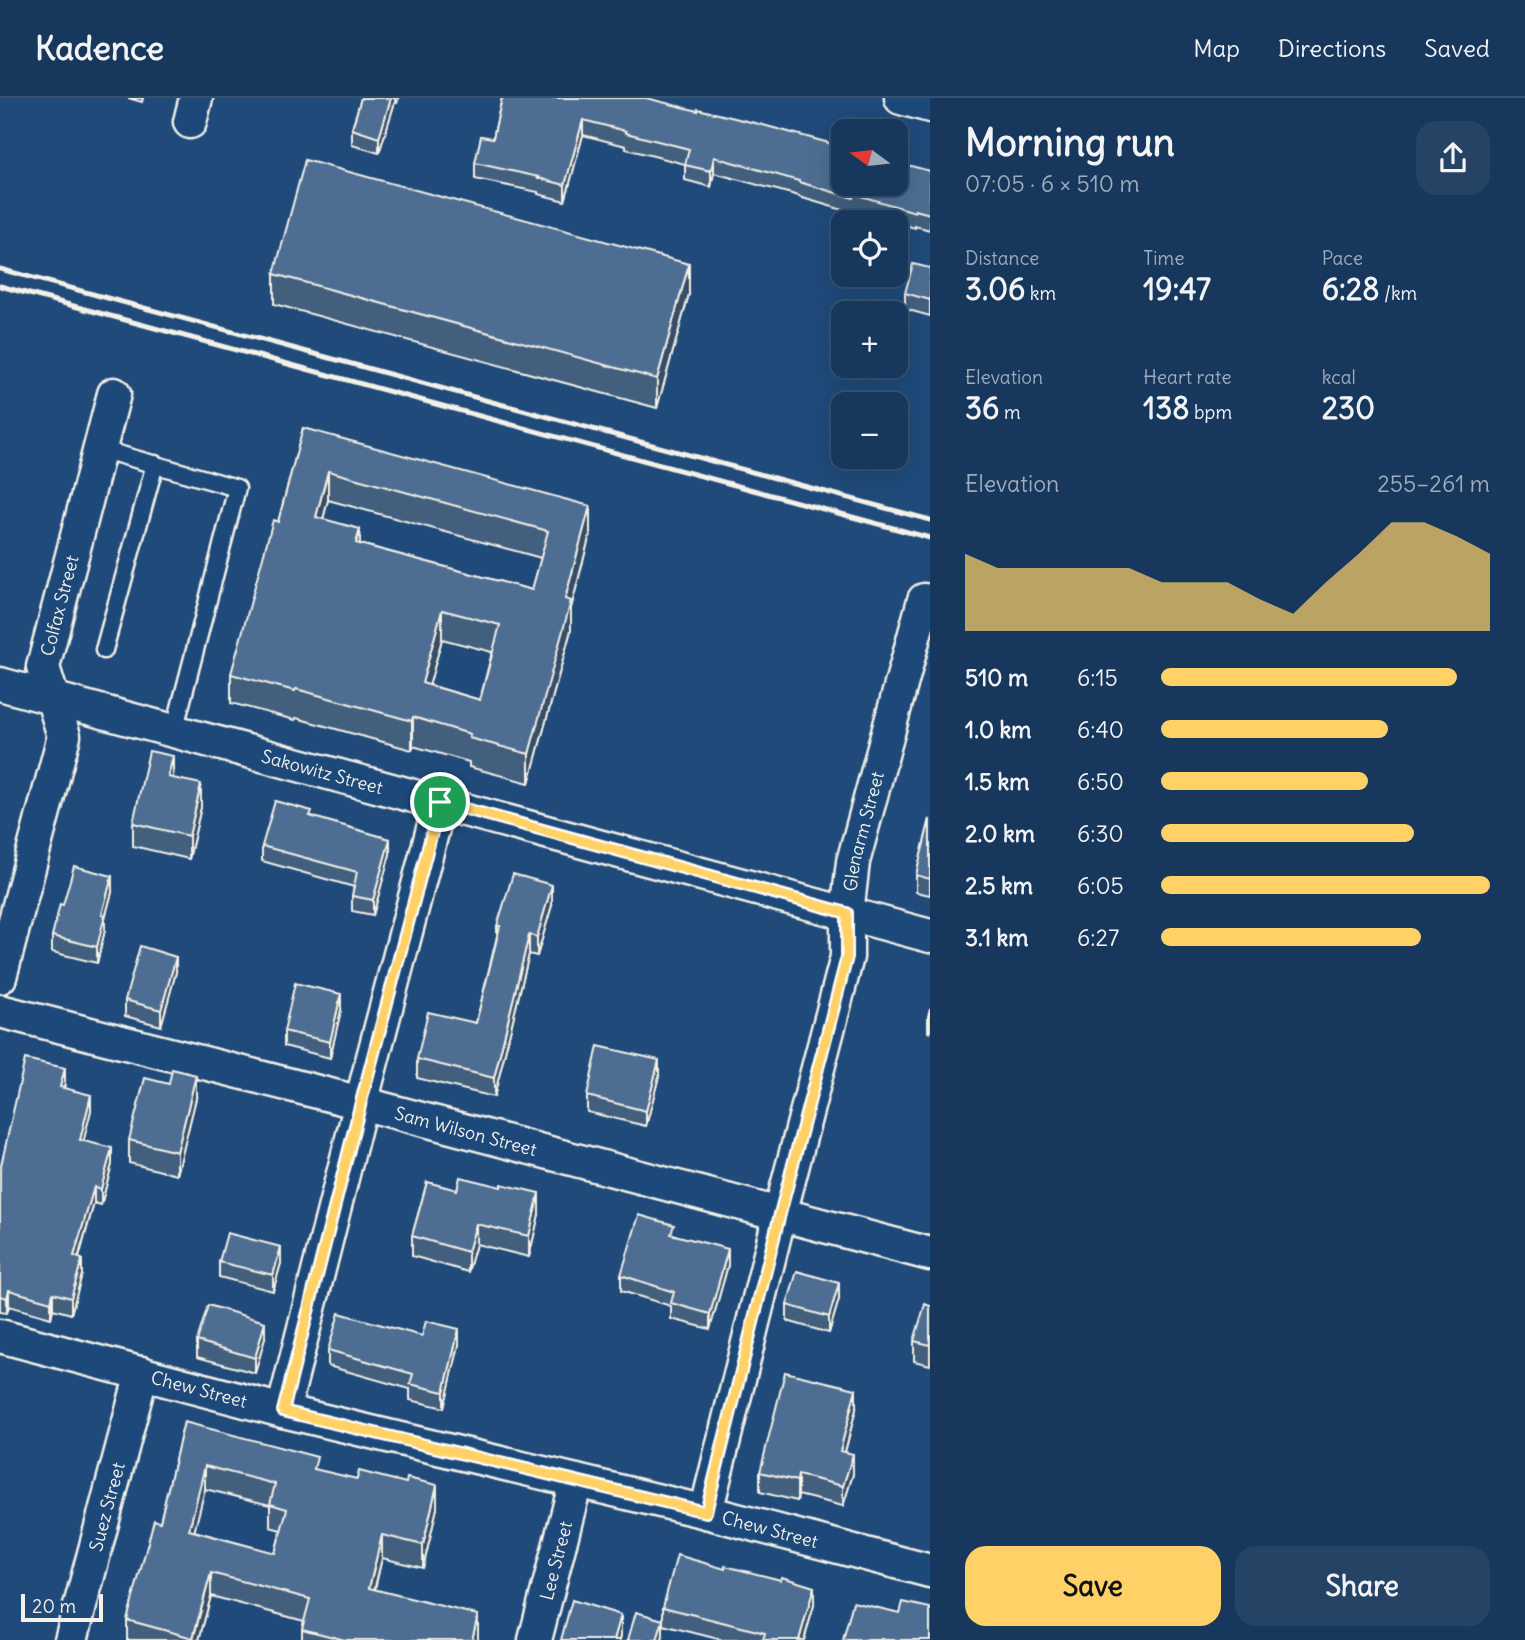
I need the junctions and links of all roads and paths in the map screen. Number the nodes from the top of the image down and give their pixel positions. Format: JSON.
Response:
{"nodes":[{"id":1,"x":901,"y":98,"type":"edge"},
{"id":2,"x":930,"y":106,"type":"edge"},
{"id":3,"x":114,"y":394,"type":"dead end"},
{"id":4,"x":100,"y":449,"type":"junction"},
{"id":5,"x":155,"y":464,"type":"junction"},
{"id":6,"x":924,"y":600,"type":"dead end"},
{"id":7,"x":104,"y":650,"type":"dead end"},
{"id":8,"x":0,"y":684,"type":"edge"},
{"id":9,"x":52,"y":698,"type":"junction"},
{"id":10,"x":174,"y":731,"type":"junction"},
{"id":11,"x":440,"y":802,"type":"junction"},
{"id":12,"x":847,"y":913,"type":"junction"},
{"id":13,"x":930,"y":936,"type":"edge"},
{"id":14,"x":0,"y":977,"type":"edge"},
{"id":15,"x":0,"y":1011,"type":"edge"},
{"id":16,"x":361,"y":1102,"type":"junction"},
{"id":17,"x":780,"y":1214,"type":"junction"},
{"id":18,"x":930,"y":1254,"type":"edge"},
{"id":19,"x":0,"y":1336,"type":"edge"},
{"id":20,"x":142,"y":1373,"type":"junction"},
{"id":21,"x":283,"y":1411,"type":"junction"},
{"id":22,"x":576,"y":1481,"type":"junction"},
{"id":23,"x":706,"y":1512,"type":"junction"},
{"id":24,"x":930,"y":1571,"type":"edge"},
{"id":25,"x":71,"y":1640,"type":"edge"},
{"id":26,"x":535,"y":1640,"type":"edge"}],
"edges":[{"from":1,"to":2,"type":"street"},
{"from":3,"to":4,"type":"street","name":"Colfax Street"},
{"from":4,"to":5,"type":"lane"},
{"from":4,"to":9,"type":"street","name":"Colfax Street"},
{"from":5,"to":7,"type":"lane"},
{"from":5,"to":10,"type":"lane"},
{"from":6,"to":12,"type":"street","name":"Glenarm Street"},
{"from":8,"to":9,"type":"street","name":"Sakowitz Street"},
{"from":9,"to":10,"type":"street","name":"Sakowitz Street"},
{"from":9,"to":14,"type":"street","name":"Colfax Street"},
{"from":10,"to":11,"type":"street","name":"Sakowitz Street"},
{"from":11,"to":12,"type":"street","name":"Sakowitz Street"},
{"from":11,"to":16,"type":"street"},
{"from":12,"to":13,"type":"street","name":"Sakowitz Street"},
{"from":12,"to":17,"type":"street","name":"Glenarm Street"},
{"from":15,"to":16,"type":"street","name":"Sam Wilson Street"},
{"from":16,"to":17,"type":"street","name":"Sam Wilson Street"},
{"from":16,"to":21,"type":"street"},
{"from":17,"to":18,"type":"street","name":"Sam Wilson Street"},
{"from":17,"to":23,"type":"street","name":"Glenarm Street"},
{"from":19,"to":20,"type":"street","name":"Chew Street"},
{"from":20,"to":21,"type":"street","name":"Chew Street"},
{"from":20,"to":25,"type":"street","name":"Suez Street"},
{"from":21,"to":22,"type":"street","name":"Chew Street"},
{"from":22,"to":23,"type":"street","name":"Chew Street"},
{"from":22,"to":26,"type":"street","name":"Lee Street"},
{"from":23,"to":24,"type":"street","name":"Chew Street"}]}
